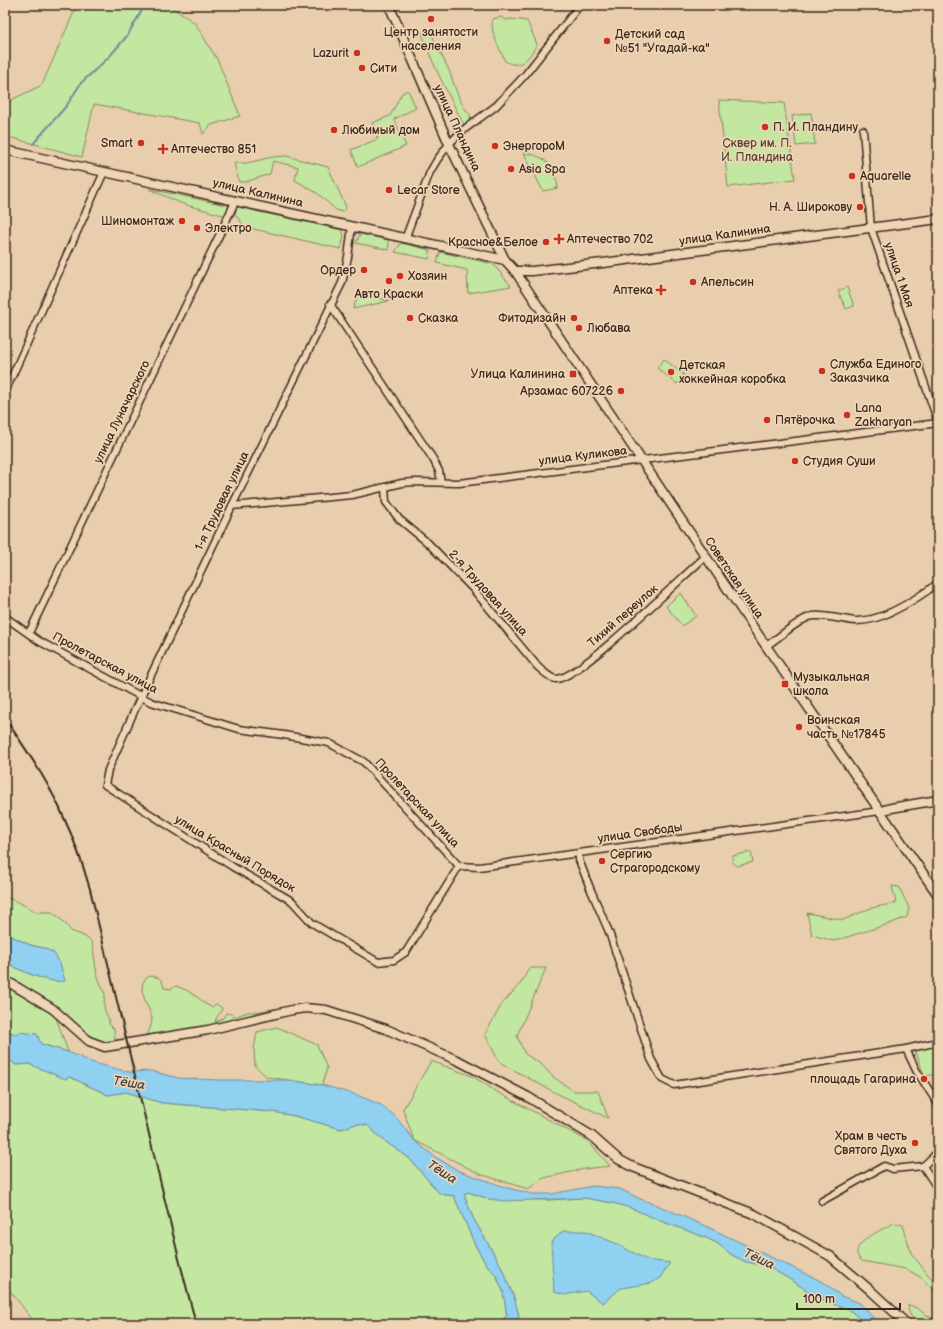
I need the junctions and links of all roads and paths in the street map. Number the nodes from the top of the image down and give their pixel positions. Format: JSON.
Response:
{"nodes":[{"id":1,"x":388,"y":5,"type":"edge"},
{"id":2,"x":580,"y":5,"type":"edge"},
{"id":3,"x":863,"y":130,"type":"dead end"},
{"id":4,"x":450,"y":144,"type":"junction"},
{"id":5,"x":5,"y":150,"type":"edge"},
{"id":6,"x":104,"y":172,"type":"junction"},
{"id":7,"x":236,"y":200,"type":"junction"},
{"id":8,"x":938,"y":219,"type":"edge"},
{"id":9,"x":352,"y":226,"type":"junction"},
{"id":10,"x":871,"y":228,"type":"junction"},
{"id":11,"x":405,"y":239,"type":"junction"},
{"id":12,"x":505,"y":260,"type":"junction"},
{"id":13,"x":515,"y":270,"type":"junction"},
{"id":14,"x":330,"y":304,"type":"junction"},
{"id":15,"x":5,"y":392,"type":"edge"},
{"id":16,"x":938,"y":422,"type":"edge"},
{"id":17,"x":641,"y":460,"type":"junction"},
{"id":18,"x":441,"y":482,"type":"junction"},
{"id":19,"x":385,"y":488,"type":"junction"},
{"id":20,"x":232,"y":506,"type":"junction"},
{"id":21,"x":706,"y":557,"type":"junction"},
{"id":22,"x":938,"y":583,"type":"edge"},
{"id":23,"x":5,"y":617,"type":"edge"},
{"id":24,"x":28,"y":634,"type":"junction"},
{"id":25,"x":766,"y":646,"type":"junction"},
{"id":26,"x":549,"y":677,"type":"joint"},
{"id":27,"x":141,"y":696,"type":"junction"},
{"id":28,"x":105,"y":785,"type":"joint"},
{"id":29,"x":938,"y":800,"type":"edge"},
{"id":30,"x":880,"y":811,"type":"junction"},
{"id":31,"x":579,"y":854,"type":"junction"},
{"id":32,"x":459,"y":866,"type":"junction"},
{"id":33,"x":938,"y":895,"type":"edge"},
{"id":34,"x":5,"y":980,"type":"edge"},
{"id":35,"x":938,"y":1042,"type":"edge"},
{"id":36,"x":906,"y":1049,"type":"junction"},
{"id":37,"x":938,"y":1104,"type":"edge"},
{"id":38,"x":938,"y":1150,"type":"edge"},
{"id":39,"x":923,"y":1166,"type":"junction"},
{"id":40,"x":938,"y":1189,"type":"edge"},
{"id":41,"x":822,"y":1201,"type":"dead end"},
{"id":42,"x":906,"y":1324,"type":"edge"}],
"edges":[{"from":1,"to":4,"type":"street","name":"улица Пландина"},
{"from":2,"to":4,"type":"street"},
{"from":3,"to":10,"type":"street","name":"улица 1 Мая"},
{"from":4,"to":11,"type":"street"},
{"from":4,"to":12,"type":"street","name":"улица Пландина"},
{"from":5,"to":6,"type":"street","name":"улица Калинина"},
{"from":6,"to":7,"type":"street","name":"улица Калинина"},
{"from":6,"to":15,"type":"street"},
{"from":7,"to":9,"type":"street","name":"улица Калинина"},
{"from":7,"to":24,"type":"street","name":"улица Луначарского"},
{"from":8,"to":10,"type":"street","name":"улица Калинина"},
{"from":9,"to":11,"type":"street","name":"улица Калинина"},
{"from":9,"to":14,"type":"street","name":"1-я Трудовая улица"},
{"from":10,"to":13,"type":"street","name":"улица Калинина"},
{"from":10,"to":16,"type":"street","name":"улица 1 Мая"},
{"from":11,"to":12,"type":"street","name":"улица Калинина"},
{"from":12,"to":13,"type":"street","name":"Советская улица"},
{"from":13,"to":17,"type":"street","name":"Советская улица"},
{"from":14,"to":18,"type":"street"},
{"from":14,"to":20,"type":"street","name":"1-я Трудовая улица"},
{"from":16,"to":17,"type":"street","name":"улица Куликова"},
{"from":17,"to":18,"type":"street","name":"улица Куликова"},
{"from":17,"to":21,"type":"street","name":"Советская улица"},
{"from":18,"to":19,"type":"street","name":"улица Куликова"},
{"from":19,"to":20,"type":"street","name":"улица Куликова"},
{"from":19,"to":26,"type":"street","name":"2-я Трудовая улица"},
{"from":20,"to":27,"type":"street","name":"1-я Трудовая улица"},
{"from":21,"to":25,"type":"street","name":"Советская улица"},
{"from":21,"to":26,"type":"street","name":"Тихий переулок"},
{"from":22,"to":25,"type":"street"},
{"from":23,"to":24,"type":"street","name":"Пролетарская улица"},
{"from":24,"to":27,"type":"street","name":"Пролетарская улица"},
{"from":25,"to":30,"type":"street","name":"Советская улица"},
{"from":27,"to":28,"type":"street","name":"1-я Трудовая улица"},
{"from":27,"to":32,"type":"street","name":"Пролетарская улица"},
{"from":28,"to":32,"type":"street","name":"улица Красный Порядок"},
{"from":29,"to":30,"type":"street","name":"улица Свободы"},
{"from":30,"to":31,"type":"street","name":"улица Свободы"},
{"from":30,"to":33,"type":"street","name":"Советская улица"},
{"from":31,"to":32,"type":"street","name":"улица Свободы"},
{"from":31,"to":36,"type":"street"},
{"from":34,"to":42,"type":"street"},
{"from":35,"to":36,"type":"street"},
{"from":36,"to":37,"type":"street"},
{"from":38,"to":39,"type":"street"},
{"from":39,"to":40,"type":"street"},
{"from":39,"to":41,"type":"street"}]}
